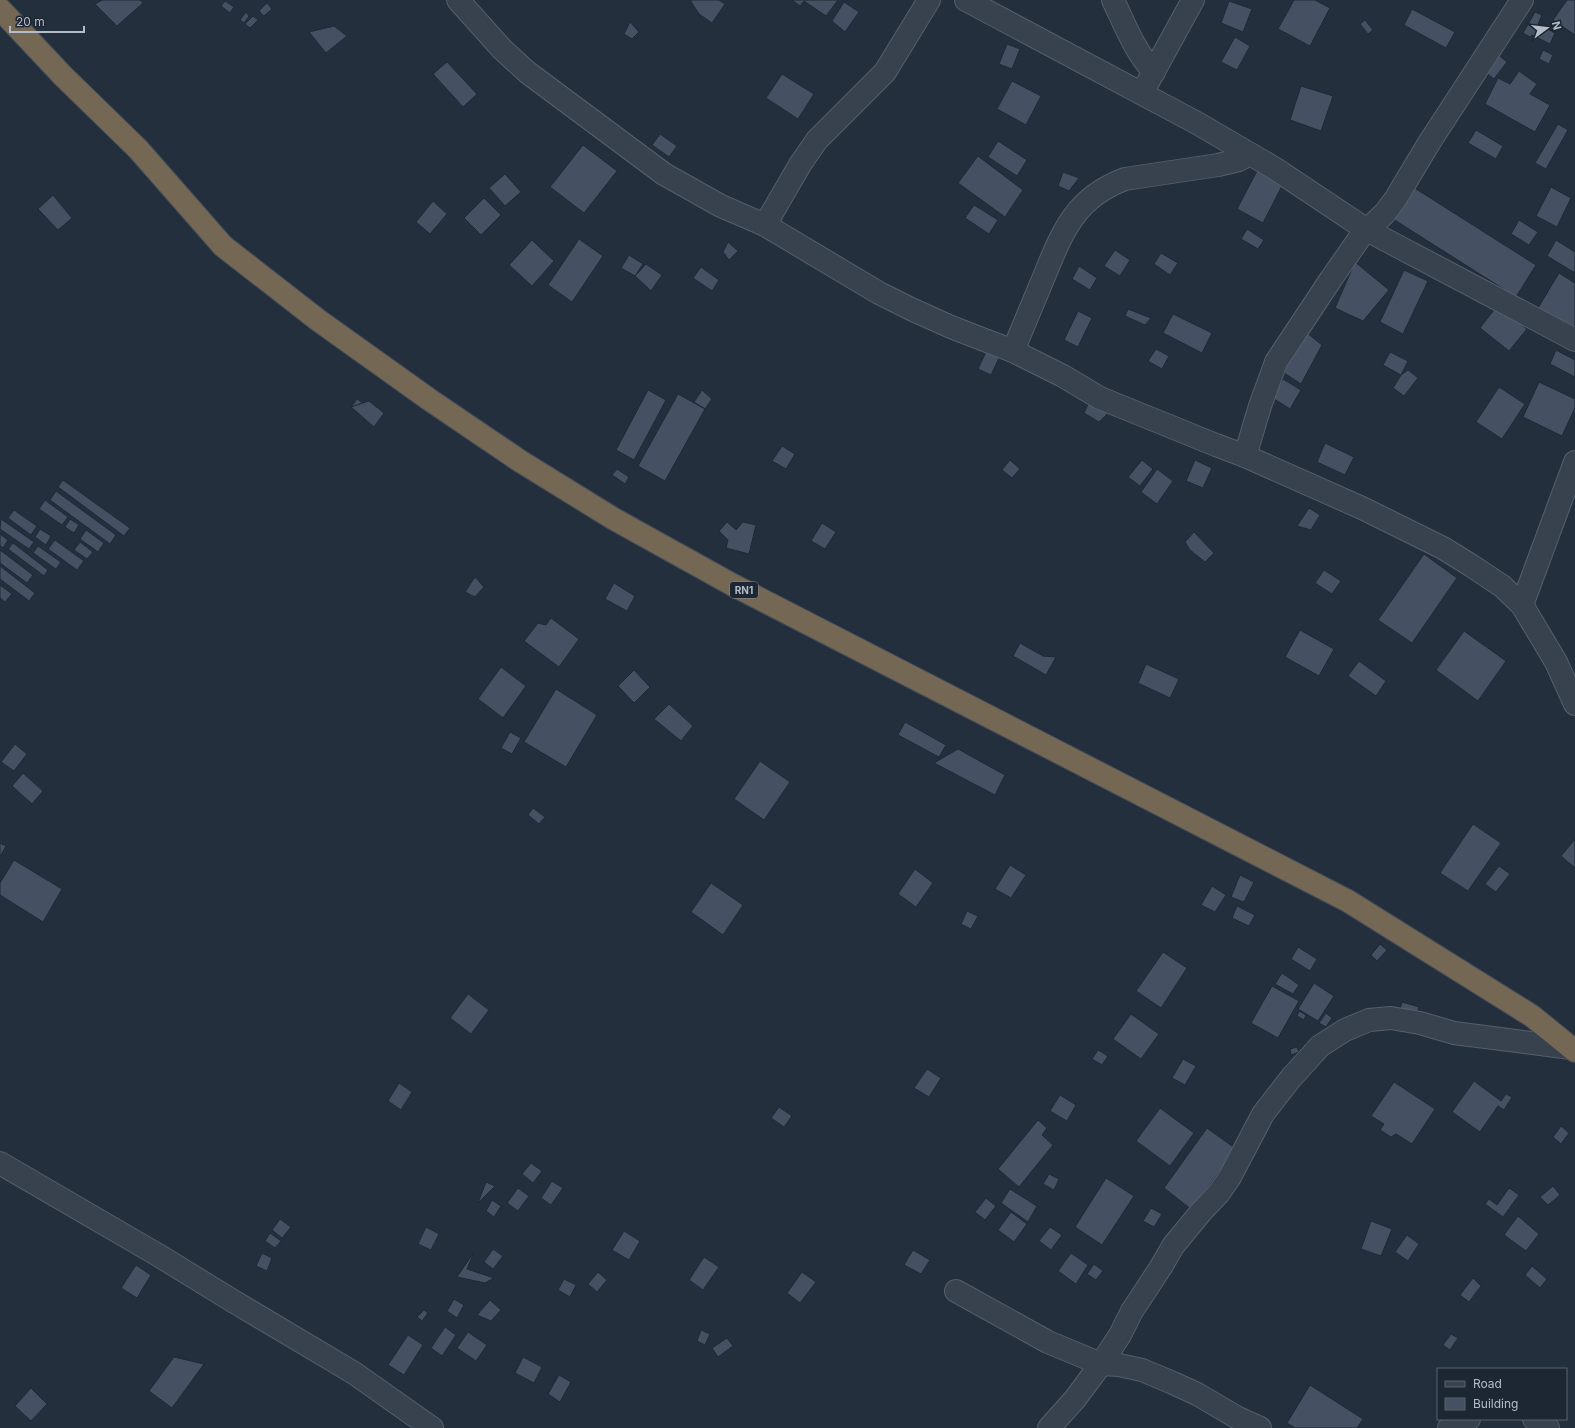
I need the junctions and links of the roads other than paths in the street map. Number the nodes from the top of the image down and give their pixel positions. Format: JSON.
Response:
{"nodes":[{"id":1,"x":458,"y":0,"type":"edge"},
{"id":2,"x":929,"y":0,"type":"edge"},
{"id":3,"x":966,"y":0,"type":"edge"},
{"id":4,"x":1113,"y":0,"type":"edge"},
{"id":5,"x":1193,"y":0,"type":"edge"},
{"id":6,"x":1522,"y":0,"type":"edge"},
{"id":7,"x":0,"y":9,"type":"edge"},
{"id":8,"x":1154,"y":72,"type":"junction"},
{"id":9,"x":1142,"y":93,"type":"junction"},
{"id":10,"x":1249,"y":154,"type":"junction"},
{"id":11,"x":765,"y":225,"type":"junction"},
{"id":12,"x":1367,"y":230,"type":"junction"},
{"id":13,"x":1575,"y":340,"type":"edge"},
{"id":14,"x":1013,"y":351,"type":"junction"},
{"id":15,"x":1245,"y":456,"type":"junction"},
{"id":16,"x":1575,"y":462,"type":"edge"},
{"id":17,"x":1522,"y":605,"type":"junction"},
{"id":18,"x":1575,"y":704,"type":"edge"},
{"id":19,"x":1573,"y":1049,"type":"edge"},
{"id":20,"x":0,"y":1163,"type":"edge"},
{"id":21,"x":956,"y":1291,"type":"dead end"},
{"id":22,"x":1101,"y":1364,"type":"junction"},
{"id":23,"x":1467,"y":1420,"type":"edge"},
{"id":24,"x":1536,"y":1420,"type":"edge"},
{"id":25,"x":432,"y":1428,"type":"edge"},
{"id":26,"x":1049,"y":1428,"type":"edge"},
{"id":27,"x":1260,"y":1428,"type":"edge"},
{"id":28,"x":1449,"y":1428,"type":"edge"},
{"id":29,"x":1548,"y":1428,"type":"edge"}],
"edges":[{"from":1,"to":11,"type":"street"},
{"from":2,"to":11,"type":"street"},
{"from":3,"to":9,"type":"street"},
{"from":4,"to":8,"type":"street"},
{"from":5,"to":8,"type":"street"},
{"from":6,"to":12,"type":"street"},
{"from":7,"to":19,"type":"highway","number":"RN1"},
{"from":8,"to":9,"type":"street"},
{"from":9,"to":10,"type":"street"},
{"from":10,"to":12,"type":"street"},
{"from":10,"to":14,"type":"street"},
{"from":11,"to":14,"type":"street"},
{"from":12,"to":13,"type":"street"},
{"from":12,"to":15,"type":"street"},
{"from":14,"to":15,"type":"street"},
{"from":15,"to":17,"type":"street"},
{"from":16,"to":17,"type":"street"},
{"from":17,"to":18,"type":"street"},
{"from":19,"to":22,"type":"street"},
{"from":20,"to":25,"type":"street"},
{"from":21,"to":22,"type":"street"},
{"from":22,"to":26,"type":"street"},
{"from":22,"to":27,"type":"street"},
{"from":23,"to":28,"type":"street"},
{"from":24,"to":29,"type":"street"}]}
